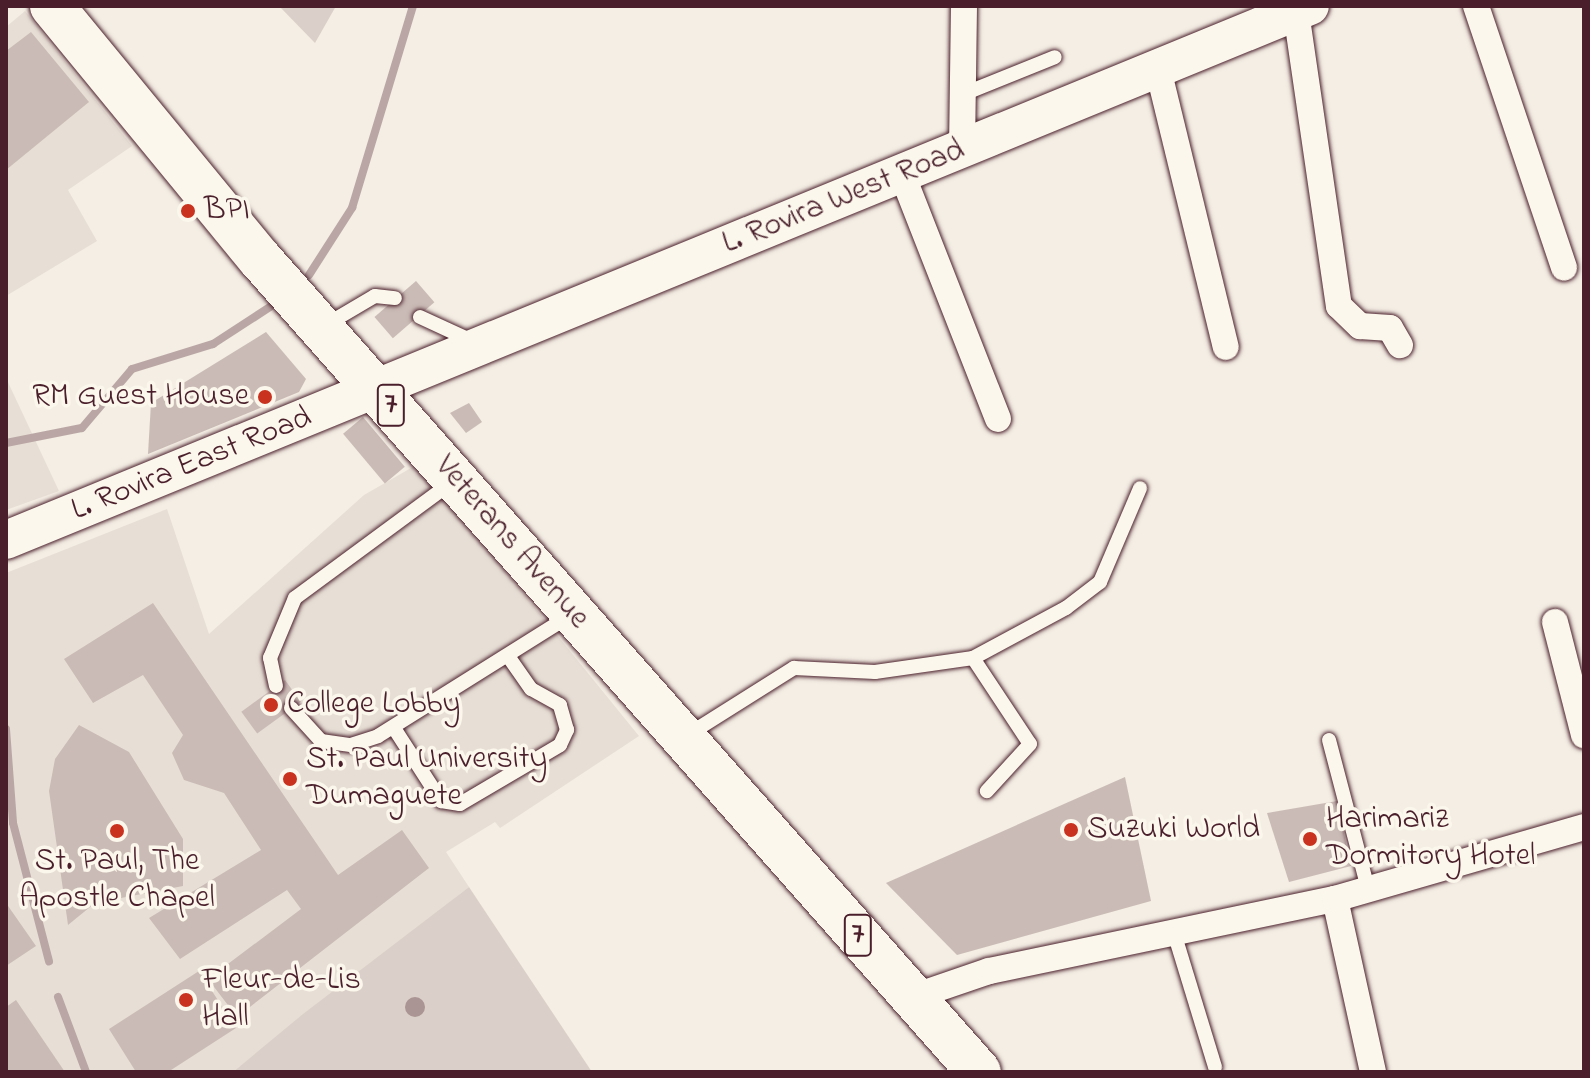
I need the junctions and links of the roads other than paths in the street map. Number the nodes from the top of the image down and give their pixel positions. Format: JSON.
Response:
{"nodes":[{"id":1,"x":52,"y":6,"type":"edge"},
{"id":2,"x":964,"y":6,"type":"edge"},
{"id":3,"x":1476,"y":6,"type":"edge"},
{"id":4,"x":1306,"y":8,"type":"edge"},
{"id":5,"x":1055,"y":57,"type":"dead end"},
{"id":6,"x":1158,"y":69,"type":"junction"},
{"id":7,"x":961,"y":95,"type":"junction"},
{"id":8,"x":962,"y":149,"type":"junction"},
{"id":9,"x":902,"y":174,"type":"junction"},
{"id":10,"x":1564,"y":268,"type":"dead end"},
{"id":11,"x":395,"y":298,"type":"dead end"},
{"id":12,"x":420,"y":317,"type":"dead end"},
{"id":13,"x":320,"y":328,"type":"junction"},
{"id":14,"x":1400,"y":345,"type":"dead end"},
{"id":15,"x":483,"y":346,"type":"junction"},
{"id":16,"x":1226,"y":347,"type":"dead end"},
{"id":17,"x":378,"y":389,"type":"junction"},
{"id":18,"x":998,"y":419,"type":"dead end"},
{"id":19,"x":455,"y":481,"type":"junction"},
{"id":20,"x":1140,"y":488,"type":"dead end"},
{"id":21,"x":6,"y":540,"type":"edge"},
{"id":22,"x":573,"y":613,"type":"junction"},
{"id":23,"x":1555,"y":622,"type":"dead end"},
{"id":24,"x":509,"y":657,"type":"junction"},
{"id":25,"x":973,"y":658,"type":"junction"},
{"id":26,"x":276,"y":686,"type":"dead end"},
{"id":27,"x":291,"y":708,"type":"dead end"},
{"id":28,"x":394,"y":728,"type":"junction"},
{"id":29,"x":1584,"y":735,"type":"edge"},
{"id":30,"x":682,"y":738,"type":"junction"},
{"id":31,"x":1329,"y":740,"type":"dead end"},
{"id":32,"x":987,"y":791,"type":"dead end"},
{"id":33,"x":1584,"y":827,"type":"edge"},
{"id":34,"x":1368,"y":889,"type":"junction"},
{"id":35,"x":1335,"y":899,"type":"junction"},
{"id":36,"x":1175,"y":936,"type":"junction"},
{"id":37,"x":913,"y":997,"type":"junction"},
{"id":38,"x":1215,"y":1067,"type":"dead end"},
{"id":39,"x":979,"y":1072,"type":"edge"},
{"id":40,"x":1373,"y":1072,"type":"edge"}],
"edges":[{"from":1,"to":13,"type":"highway","name":"Veterans Avenue","number":"7"},
{"from":2,"to":7,"type":"street"},
{"from":3,"to":10,"type":"street"},
{"from":4,"to":6,"type":"main road","name":"L. Rovira West Road"},
{"from":4,"to":14,"type":"street"},
{"from":5,"to":7,"type":"lane"},
{"from":6,"to":8,"type":"main road","name":"L. Rovira West Road"},
{"from":6,"to":16,"type":"street"},
{"from":7,"to":8,"type":"street"},
{"from":8,"to":9,"type":"main road","name":"L. Rovira West Road"},
{"from":9,"to":15,"type":"main road","name":"L. Rovira West Road"},
{"from":9,"to":18,"type":"street"},
{"from":11,"to":13,"type":"lane"},
{"from":12,"to":15,"type":"lane"},
{"from":13,"to":17,"type":"highway","name":"Veterans Avenue","number":"7"},
{"from":15,"to":17,"type":"main road","name":"L. Rovira West Road"},
{"from":17,"to":19,"type":"highway","name":"Veterans Avenue","number":"7"},
{"from":17,"to":21,"type":"main road","name":"L. Rovira East Road"},
{"from":19,"to":22,"type":"highway","name":"Veterans Avenue","number":"7"},
{"from":19,"to":26,"type":"lane"},
{"from":20,"to":25,"type":"lane"},
{"from":22,"to":24,"type":"lane"},
{"from":22,"to":30,"type":"highway","name":"Veterans Avenue","number":"7"},
{"from":23,"to":29,"type":"street"},
{"from":24,"to":28,"type":"lane"},
{"from":24,"to":28,"type":"lane"},
{"from":25,"to":30,"type":"lane"},
{"from":25,"to":32,"type":"lane"},
{"from":27,"to":28,"type":"lane"},
{"from":30,"to":37,"type":"highway","name":"Veterans Avenue","number":"7"},
{"from":31,"to":34,"type":"lane"},
{"from":33,"to":34,"type":"street"},
{"from":34,"to":35,"type":"street"},
{"from":35,"to":36,"type":"street"},
{"from":35,"to":40,"type":"street"},
{"from":36,"to":37,"type":"street"},
{"from":36,"to":38,"type":"lane"},
{"from":37,"to":39,"type":"highway","name":"Veterans Avenue","number":"7"}]}
